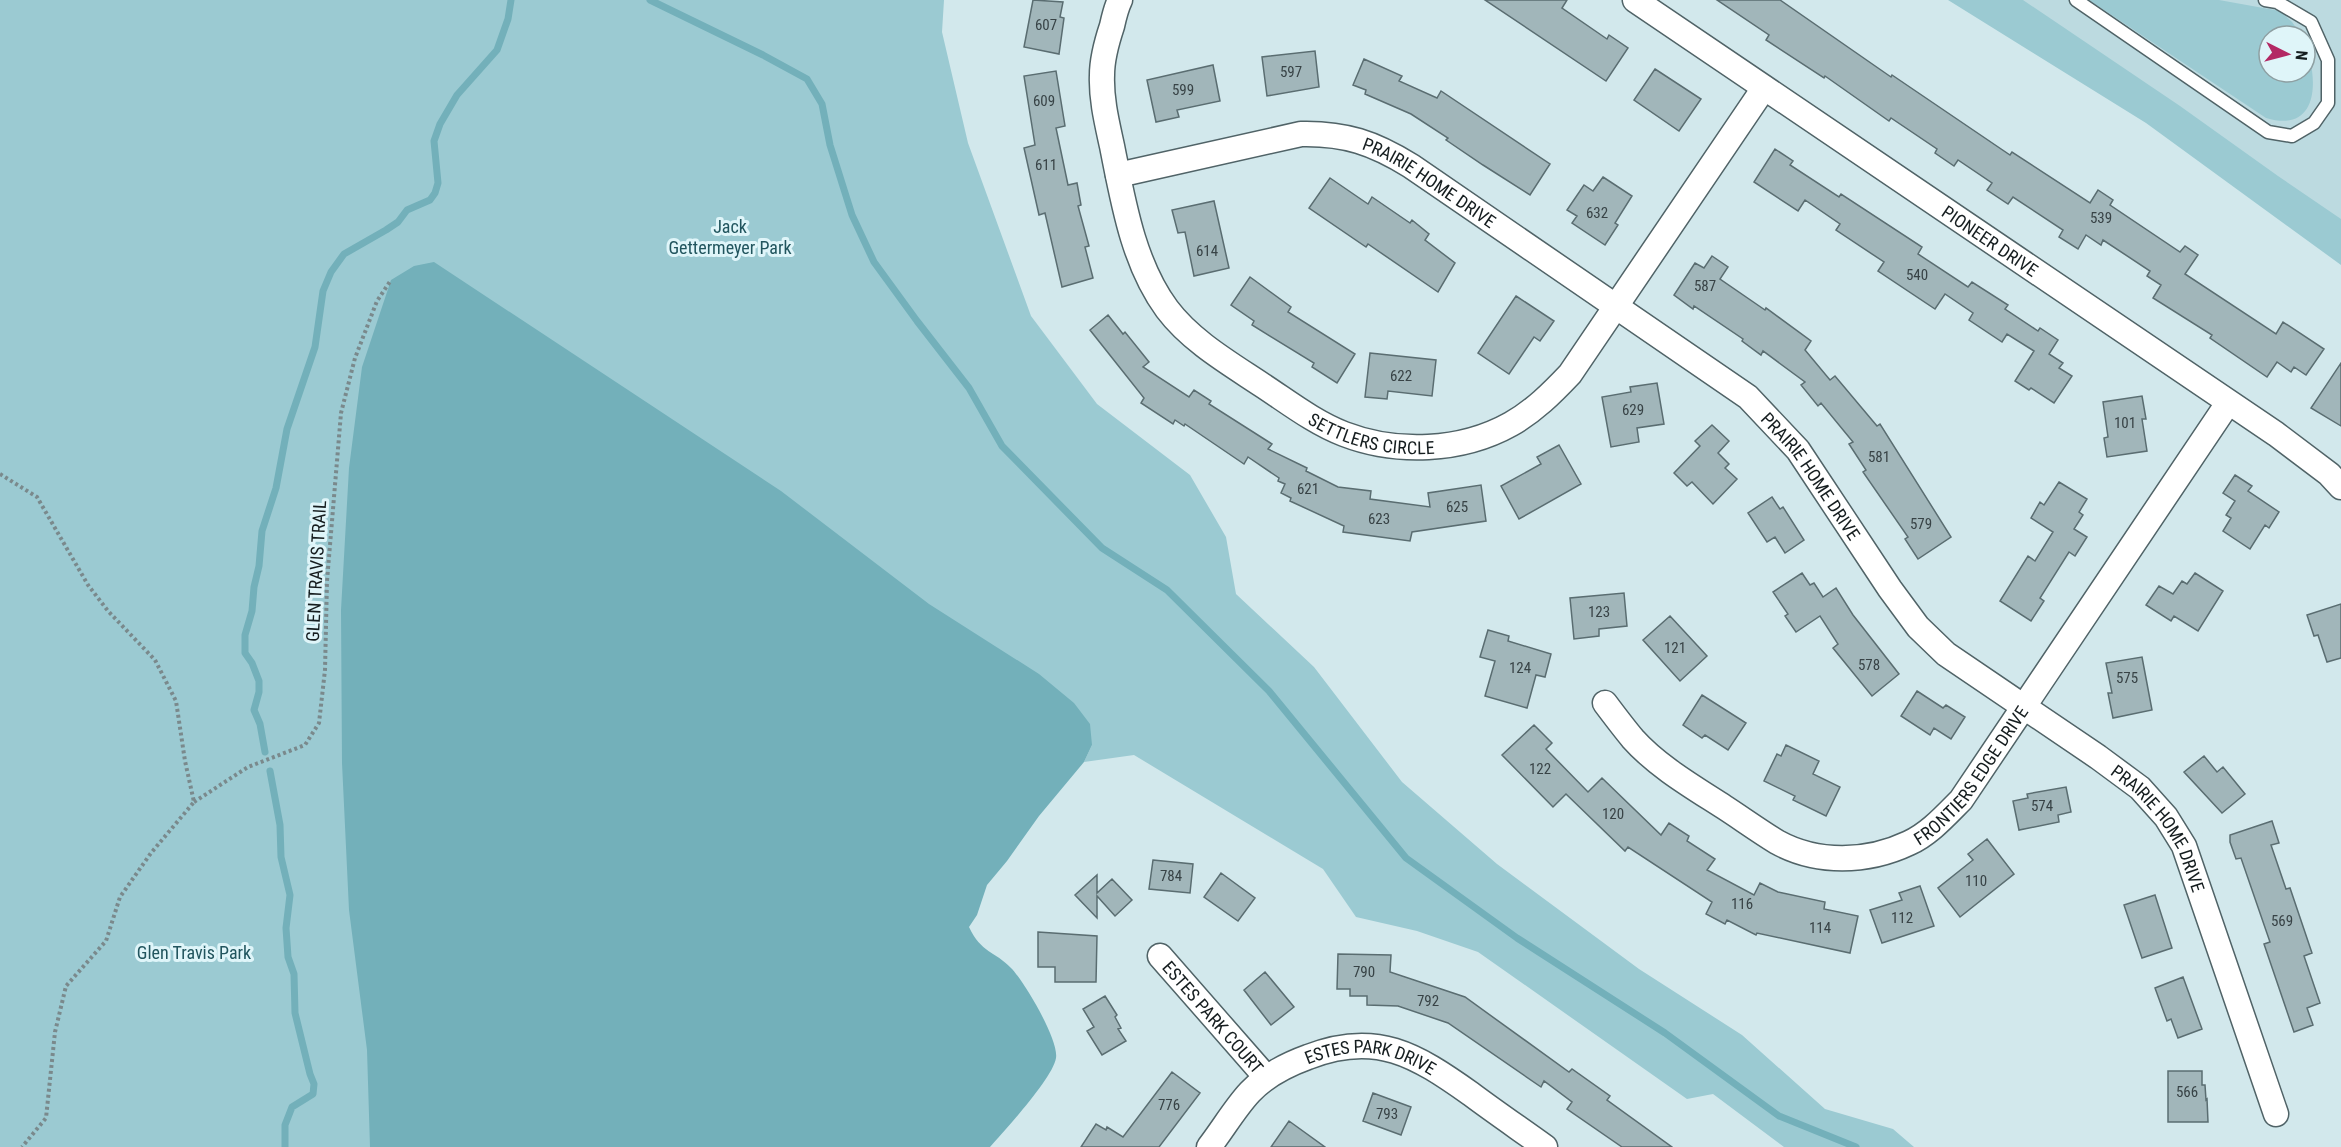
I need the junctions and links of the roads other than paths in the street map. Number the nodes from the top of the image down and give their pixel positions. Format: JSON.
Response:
{"nodes":[{"id":1,"x":1120,"y":0,"type":"edge"},
{"id":2,"x":1635,"y":0,"type":"edge"},
{"id":3,"x":2076,"y":0,"type":"edge"},
{"id":4,"x":2265,"y":0,"type":"edge"},
{"id":5,"x":1764,"y":88,"type":"junction"},
{"id":6,"x":1118,"y":175,"type":"junction"},
{"id":7,"x":1615,"y":306,"type":"junction"},
{"id":8,"x":2228,"y":403,"type":"junction"},
{"id":9,"x":2341,"y":487,"type":"edge"},
{"id":10,"x":1605,"y":703,"type":"dead end"},
{"id":11,"x":2025,"y":708,"type":"junction"},
{"id":12,"x":1160,"y":956,"type":"dead end"},
{"id":13,"x":1266,"y":1077,"type":"junction"},
{"id":14,"x":2276,"y":1114,"type":"dead end"},
{"id":15,"x":1209,"y":1147,"type":"edge"},
{"id":16,"x":1545,"y":1147,"type":"edge"}],
"edges":[{"from":1,"to":6,"type":"street","name":"SETTLERS CIRCLE"},
{"from":2,"to":5,"type":"street","name":"PIONEER DRIVE"},
{"from":3,"to":4,"type":"lane"},
{"from":5,"to":7,"type":"street","name":"SETTLERS CIRCLE"},
{"from":5,"to":8,"type":"street","name":"PIONEER DRIVE"},
{"from":6,"to":7,"type":"street","name":"PRAIRIE HOME DRIVE"},
{"from":6,"to":7,"type":"street","name":"SETTLERS CIRCLE"},
{"from":7,"to":11,"type":"street","name":"PRAIRIE HOME DRIVE"},
{"from":8,"to":9,"type":"street","name":"PIONEER DRIVE"},
{"from":8,"to":11,"type":"street","name":"FRONTIERS EDGE DRIVE"},
{"from":10,"to":11,"type":"street","name":"FRONTIERS EDGE DRIVE"},
{"from":11,"to":14,"type":"street","name":"PRAIRIE HOME DRIVE"},
{"from":12,"to":13,"type":"street","name":"ESTES PARK COURT"},
{"from":13,"to":15,"type":"street","name":"ESTES PARK DRIVE"},
{"from":13,"to":16,"type":"street","name":"ESTES PARK DRIVE"}]}
